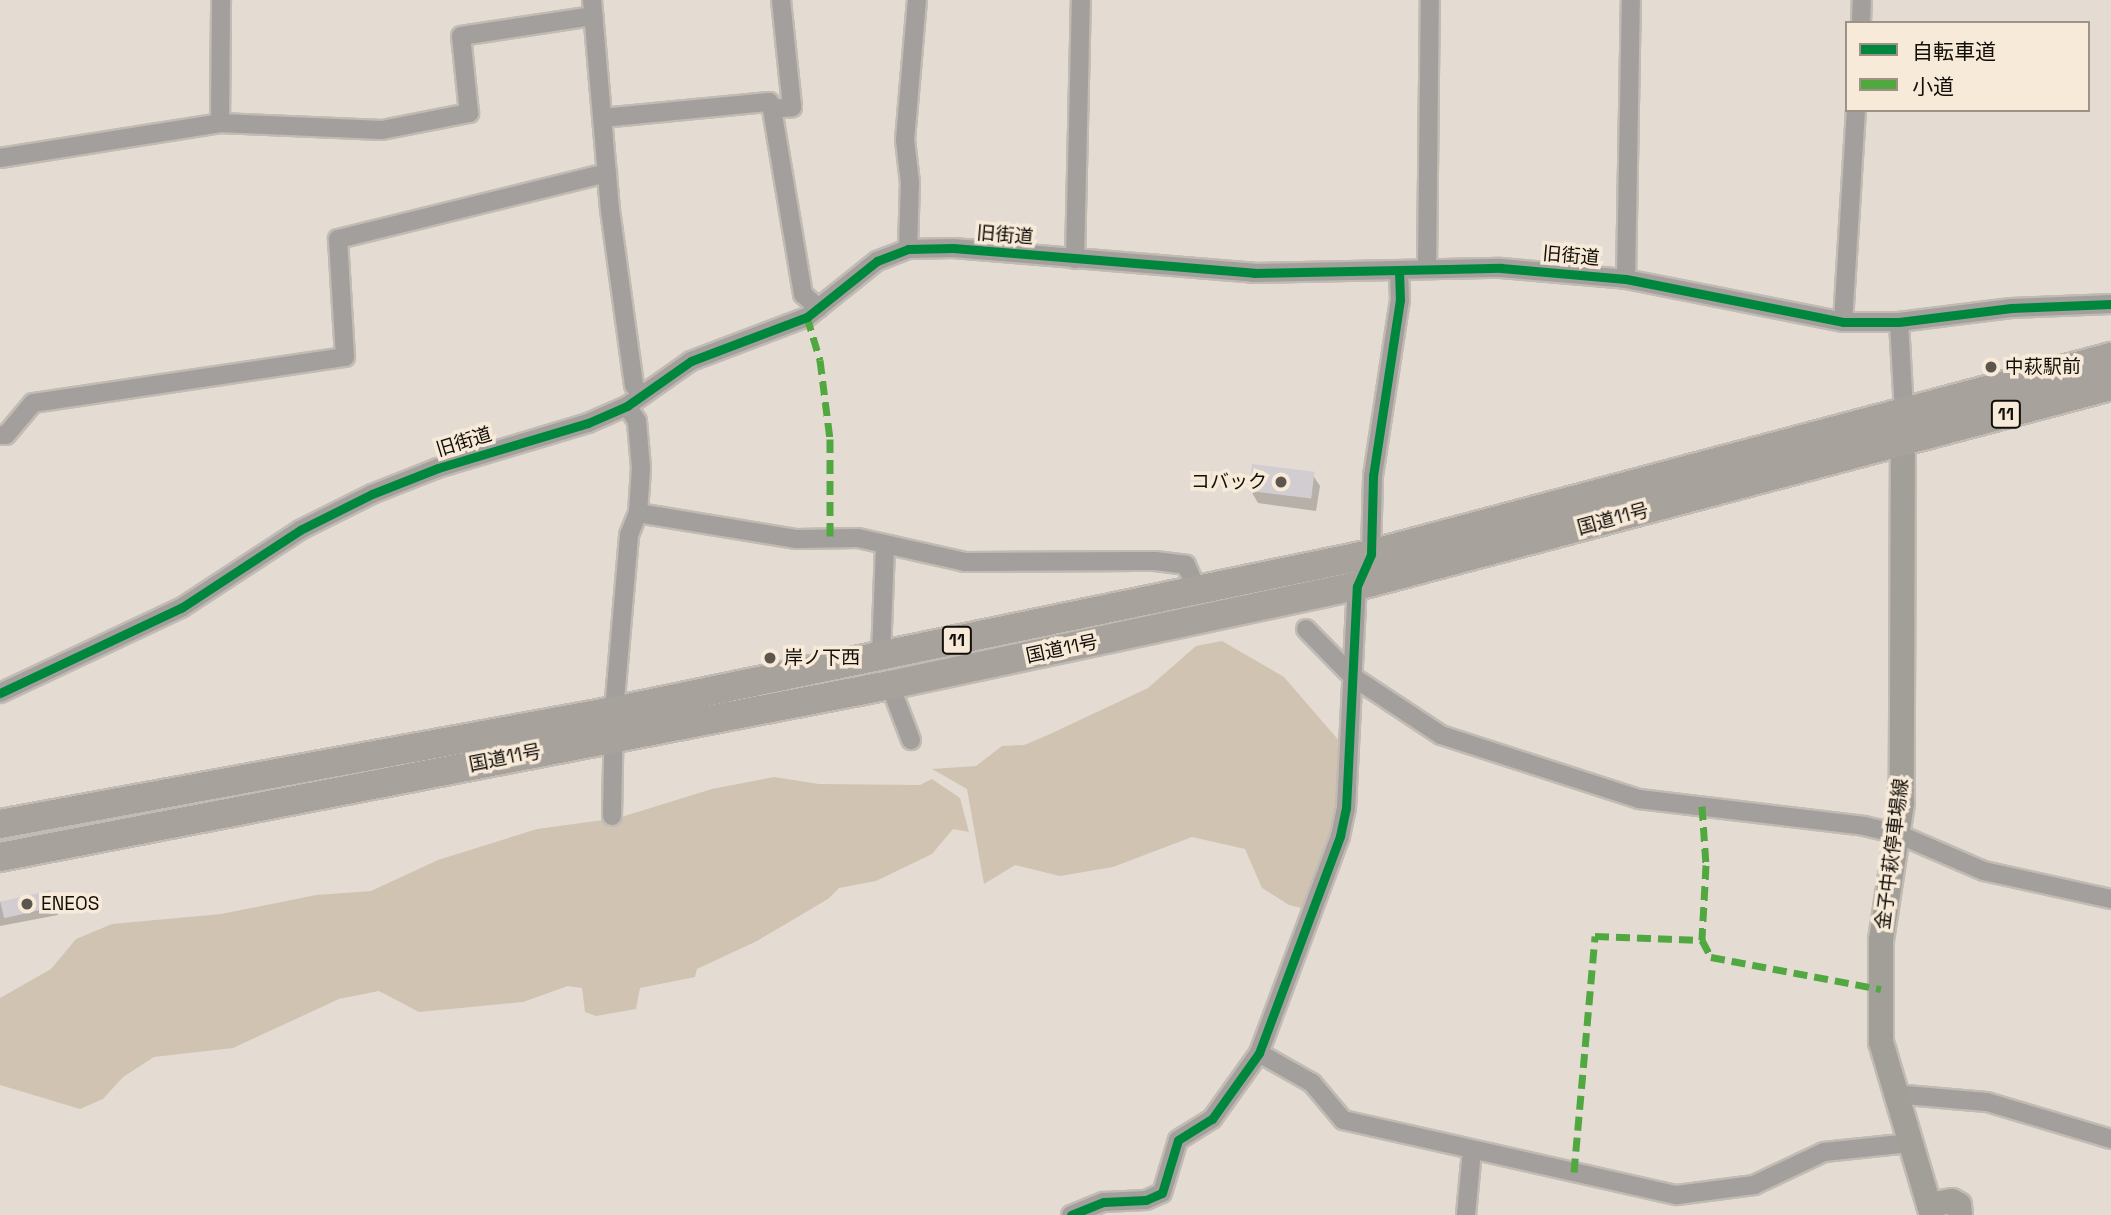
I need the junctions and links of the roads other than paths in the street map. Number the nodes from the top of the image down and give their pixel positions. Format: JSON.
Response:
{"nodes":[{"id":1,"x":221,"y":0,"type":"edge"},
{"id":2,"x":781,"y":0,"type":"edge"},
{"id":3,"x":917,"y":0,"type":"edge"},
{"id":4,"x":1081,"y":0,"type":"edge"},
{"id":5,"x":1430,"y":0,"type":"edge"},
{"id":6,"x":1630,"y":0,"type":"edge"},
{"id":7,"x":1862,"y":0,"type":"edge"},
{"id":8,"x":593,"y":8,"type":"edge"},
{"id":9,"x":1861,"y":21,"type":"edge"},
{"id":10,"x":772,"y":109,"type":"junction"},
{"id":11,"x":1856,"y":112,"type":"edge"},
{"id":12,"x":602,"y":118,"type":"junction"},
{"id":13,"x":220,"y":123,"type":"junction"},
{"id":14,"x":0,"y":158,"type":"edge"},
{"id":15,"x":607,"y":173,"type":"junction"},
{"id":16,"x":908,"y":249,"type":"junction"},
{"id":17,"x":1075,"y":259,"type":"junction"},
{"id":18,"x":1427,"y":269,"type":"junction"},
{"id":19,"x":1399,"y":271,"type":"junction"},
{"id":20,"x":1626,"y":279,"type":"junction"},
{"id":21,"x":2111,"y":304,"type":"edge"},
{"id":22,"x":818,"y":308,"type":"junction"},
{"id":23,"x":1843,"y":322,"type":"junction"},
{"id":24,"x":1899,"y":322,"type":"junction"},
{"id":25,"x":2111,"y":356,"type":"edge"},
{"id":26,"x":2111,"y":386,"type":"edge"},
{"id":27,"x":634,"y":400,"type":"junction"},
{"id":28,"x":1904,"y":412,"type":"junction"},
{"id":29,"x":0,"y":435,"type":"edge"},
{"id":30,"x":1901,"y":443,"type":"junction"},
{"id":31,"x":638,"y":513,"type":"junction"},
{"id":32,"x":885,"y":546,"type":"junction"},
{"id":33,"x":1371,"y":554,"type":"junction"},
{"id":34,"x":1357,"y":586,"type":"junction"},
{"id":35,"x":1198,"y":592,"type":"junction"},
{"id":36,"x":1306,"y":629,"type":"dead end"},
{"id":37,"x":881,"y":656,"type":"junction"},
{"id":38,"x":1353,"y":677,"type":"junction"},
{"id":39,"x":890,"y":685,"type":"junction"},
{"id":40,"x":0,"y":693,"type":"edge"},
{"id":41,"x":612,"y":724,"type":"junction"},
{"id":42,"x":911,"y":740,"type":"dead end"},
{"id":43,"x":612,"y":816,"type":"dead end"},
{"id":44,"x":0,"y":824,"type":"edge"},
{"id":45,"x":1898,"y":834,"type":"junction"},
{"id":46,"x":0,"y":857,"type":"edge"},
{"id":47,"x":2111,"y":899,"type":"edge"},
{"id":48,"x":1259,"y":1053,"type":"junction"},
{"id":49,"x":1894,"y":1094,"type":"junction"},
{"id":50,"x":2111,"y":1139,"type":"edge"},
{"id":51,"x":1909,"y":1143,"type":"junction"},
{"id":52,"x":1472,"y":1150,"type":"junction"},
{"id":53,"x":1930,"y":1210,"type":"edge"},
{"id":54,"x":1071,"y":1215,"type":"edge"},
{"id":55,"x":1466,"y":1215,"type":"edge"},
{"id":56,"x":1961,"y":1215,"type":"edge"}],
"edges":[{"from":1,"to":13,"type":"street"},
{"from":2,"to":10,"type":"street"},
{"from":3,"to":16,"type":"street"},
{"from":4,"to":17,"type":"street"},
{"from":5,"to":18,"type":"street"},
{"from":6,"to":20,"type":"street"},
{"from":7,"to":9,"type":"street"},
{"from":8,"to":12,"type":"street"},
{"from":8,"to":13,"type":"street"},
{"from":10,"to":12,"type":"street"},
{"from":10,"to":22,"type":"street"},
{"from":11,"to":23,"type":"street"},
{"from":12,"to":15,"type":"street"},
{"from":13,"to":14,"type":"street"},
{"from":15,"to":27,"type":"street"},
{"from":15,"to":29,"type":"street"},
{"from":16,"to":17,"type":"street","name":"旧街道"},
{"from":16,"to":22,"type":"street","name":"旧街道"},
{"from":17,"to":19,"type":"street","name":"旧街道"},
{"from":18,"to":19,"type":"street","name":"旧街道"},
{"from":18,"to":20,"type":"street","name":"旧街道"},
{"from":19,"to":33,"type":"street"},
{"from":20,"to":23,"type":"street","name":"旧街道"},
{"from":21,"to":24,"type":"street","name":"旧街道"},
{"from":22,"to":27,"type":"street","name":"旧街道"},
{"from":23,"to":24,"type":"street","name":"旧街道"},
{"from":24,"to":28,"type":"street"},
{"from":25,"to":28,"type":"highway","name":"国道11号","number":"11"},
{"from":26,"to":30,"type":"highway","name":"国道11号","number":"11"},
{"from":27,"to":31,"type":"street"},
{"from":27,"to":40,"type":"street","name":"旧街道"},
{"from":28,"to":30,"type":"main road","name":"金子中萩停車場線"},
{"from":28,"to":33,"type":"highway","name":"国道11号","number":"11"},
{"from":30,"to":34,"type":"highway","name":"国道11号","number":"11"},
{"from":30,"to":45,"type":"main road","name":"金子中萩停車場線"},
{"from":31,"to":32,"type":"street"},
{"from":31,"to":41,"type":"street"},
{"from":32,"to":35,"type":"street"},
{"from":32,"to":37,"type":"street"},
{"from":33,"to":34,"type":"street"},
{"from":33,"to":35,"type":"highway","name":"国道11号","number":"11"},
{"from":34,"to":38,"type":"street"},
{"from":34,"to":39,"type":"highway","name":"国道11号","number":"11"},
{"from":35,"to":37,"type":"highway","name":"国道11号","number":"11"},
{"from":36,"to":38,"type":"street"},
{"from":37,"to":41,"type":"highway","name":"国道11号","number":"11"},
{"from":38,"to":45,"type":"street"},
{"from":38,"to":48,"type":"street"},
{"from":39,"to":41,"type":"highway","name":"国道11号","number":"11"},
{"from":39,"to":42,"type":"street"},
{"from":41,"to":43,"type":"street"},
{"from":41,"to":44,"type":"highway","name":"国道11号","number":"11"},
{"from":41,"to":46,"type":"highway","name":"国道11号","number":"11"},
{"from":45,"to":47,"type":"street"},
{"from":45,"to":49,"type":"main road","name":"金子中萩停車場線"},
{"from":48,"to":52,"type":"street"},
{"from":48,"to":54,"type":"street"},
{"from":49,"to":50,"type":"street"},
{"from":49,"to":51,"type":"main road","name":"金子中萩停車場線"},
{"from":51,"to":52,"type":"street"},
{"from":51,"to":53,"type":"main road","name":"金子中萩停車場線"},
{"from":52,"to":55,"type":"street"},
{"from":53,"to":56,"type":"main road","name":"金子中萩停車場線"}]}
